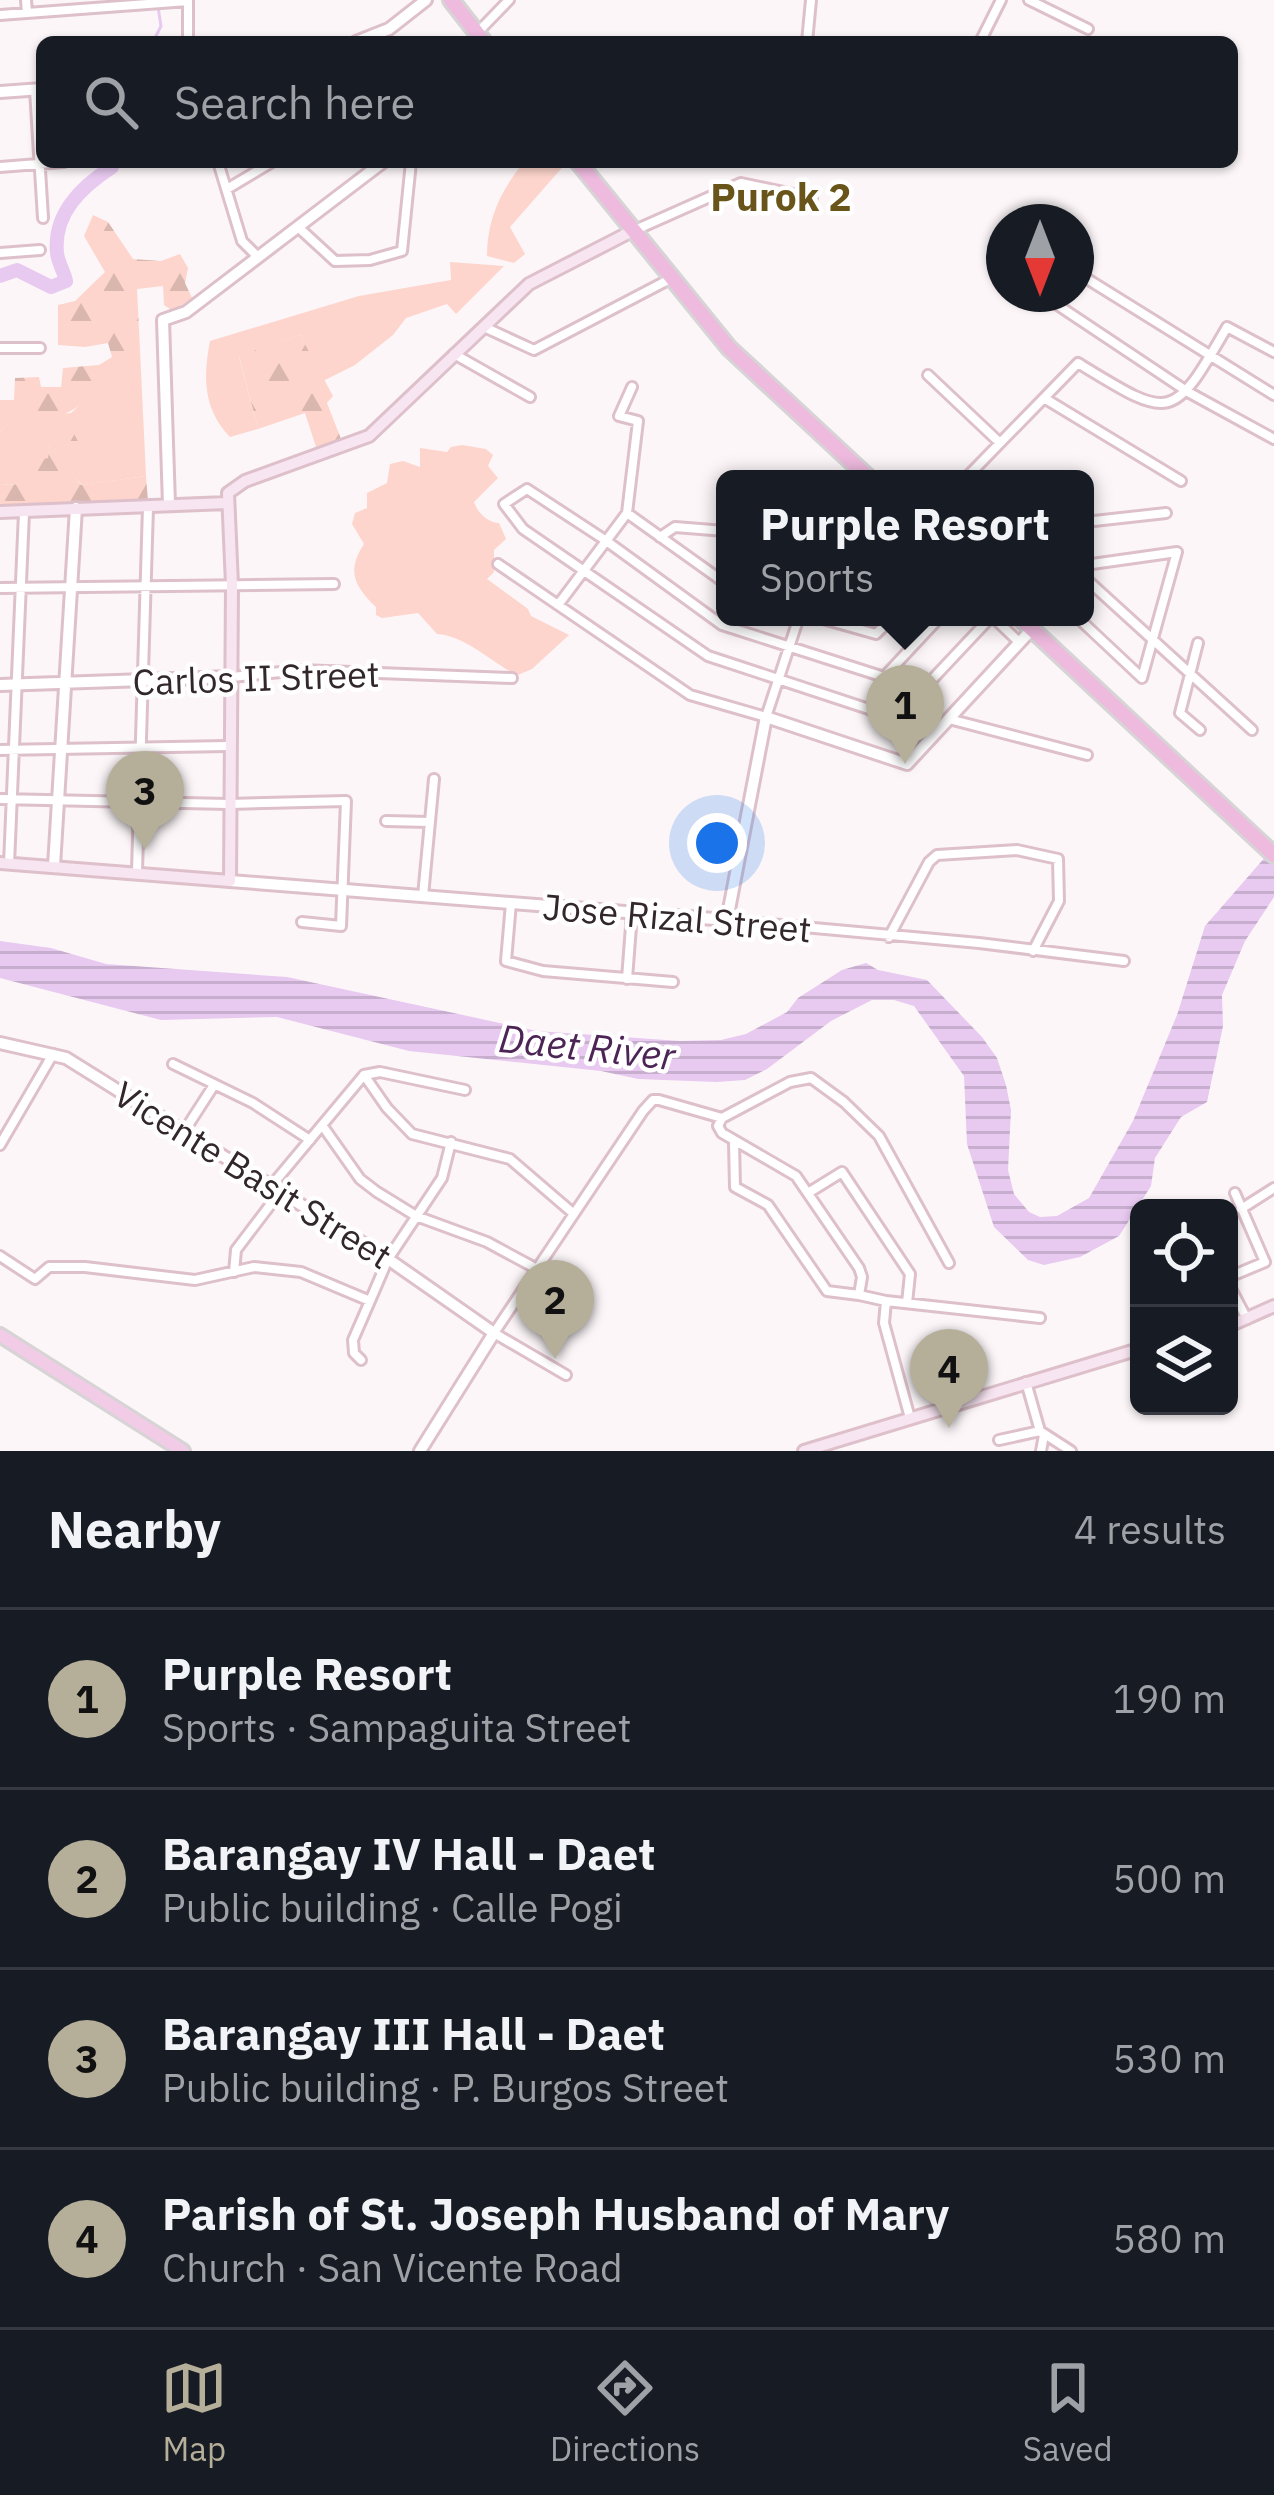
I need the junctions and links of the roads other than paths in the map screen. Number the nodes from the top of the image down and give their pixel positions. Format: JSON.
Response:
{"nodes":[{"id":1,"x":26,"y":0,"type":"edge"},
{"id":2,"x":426,"y":0,"type":"edge"},
{"id":3,"x":451,"y":0,"type":"edge"},
{"id":4,"x":509,"y":0,"type":"edge"},
{"id":5,"x":811,"y":0,"type":"edge"},
{"id":6,"x":1001,"y":0,"type":"edge"},
{"id":7,"x":1029,"y":0,"type":"edge"},
{"id":8,"x":188,"y":1,"type":"edge"},
{"id":9,"x":27,"y":13,"type":"junction"},
{"id":10,"x":0,"y":15,"type":"edge"},
{"id":11,"x":1088,"y":29,"type":"dead end"},
{"id":12,"x":188,"y":36,"type":"edge"},
{"id":13,"x":371,"y":36,"type":"edge"},
{"id":14,"x":479,"y":36,"type":"edge"},
{"id":15,"x":482,"y":36,"type":"edge"},
{"id":16,"x":808,"y":36,"type":"edge"},
{"id":17,"x":983,"y":36,"type":"edge"},
{"id":18,"x":36,"y":89,"type":"edge"},
{"id":19,"x":0,"y":92,"type":"edge"},
{"id":20,"x":36,"y":164,"type":"edge"},
{"id":21,"x":0,"y":167,"type":"edge"},
{"id":22,"x":39,"y":168,"type":"edge"},
{"id":23,"x":220,"y":168,"type":"edge"},
{"id":24,"x":262,"y":168,"type":"edge"},
{"id":25,"x":375,"y":168,"type":"edge"},
{"id":26,"x":411,"y":168,"type":"edge"},
{"id":27,"x":583,"y":168,"type":"edge"},
{"id":28,"x":227,"y":189,"type":"junction"},
{"id":29,"x":812,"y":198,"type":"dead end"},
{"id":30,"x":43,"y":218,"type":"dead end"},
{"id":31,"x":298,"y":227,"type":"junction"},
{"id":32,"x":632,"y":231,"type":"junction"},
{"id":33,"x":40,"y":250,"type":"dead end"},
{"id":34,"x":0,"y":253,"type":"edge"},
{"id":35,"x":258,"y":257,"type":"junction"},
{"id":36,"x":670,"y":279,"type":"junction"},
{"id":37,"x":1094,"y":283,"type":"edge"},
{"id":38,"x":1068,"y":312,"type":"edge"},
{"id":39,"x":482,"y":326,"type":"junction"},
{"id":40,"x":40,"y":347,"type":"dead end"},
{"id":41,"x":0,"y":348,"type":"edge"},
{"id":42,"x":1274,"y":352,"type":"edge"},
{"id":43,"x":454,"y":354,"type":"junction"},
{"id":44,"x":1210,"y":357,"type":"junction"},
{"id":45,"x":928,"y":374,"type":"dead end"},
{"id":46,"x":632,"y":387,"type":"dead end"},
{"id":47,"x":1188,"y":392,"type":"junction"},
{"id":48,"x":1274,"y":395,"type":"edge"},
{"id":49,"x":530,"y":398,"type":"dead end"},
{"id":50,"x":1044,"y":398,"type":"junction"},
{"id":51,"x":1274,"y":440,"type":"edge"},
{"id":52,"x":1000,"y":443,"type":"junction"},
{"id":53,"x":860,"y":470,"type":"edge"},
{"id":54,"x":974,"y":470,"type":"edge"},
{"id":55,"x":1181,"y":481,"type":"dead end"},
{"id":56,"x":227,"y":503,"type":"junction"},
{"id":57,"x":170,"y":505,"type":"junction"},
{"id":58,"x":148,"y":506,"type":"junction"},
{"id":59,"x":76,"y":508,"type":"junction"},
{"id":60,"x":24,"y":511,"type":"junction"},
{"id":61,"x":0,"y":512,"type":"edge"},
{"id":62,"x":1166,"y":512,"type":"dead end"},
{"id":63,"x":627,"y":513,"type":"junction"},
{"id":64,"x":1094,"y":521,"type":"edge"},
{"id":65,"x":716,"y":530,"type":"edge"},
{"id":66,"x":659,"y":536,"type":"junction"},
{"id":67,"x":605,"y":540,"type":"junction"},
{"id":68,"x":498,"y":565,"type":"dead end"},
{"id":69,"x":584,"y":570,"type":"junction"},
{"id":70,"x":1094,"y":570,"type":"edge"},
{"id":71,"x":716,"y":577,"type":"edge"},
{"id":72,"x":1094,"y":577,"type":"edge"},
{"id":73,"x":334,"y":584,"type":"dead end"},
{"id":74,"x":146,"y":585,"type":"junction"},
{"id":75,"x":232,"y":585,"type":"junction"},
{"id":76,"x":71,"y":586,"type":"junction"},
{"id":77,"x":0,"y":588,"type":"edge"},
{"id":78,"x":22,"y":588,"type":"junction"},
{"id":79,"x":558,"y":605,"type":"junction"},
{"id":80,"x":716,"y":621,"type":"edge"},
{"id":81,"x":725,"y":626,"type":"edge"},
{"id":82,"x":796,"y":626,"type":"edge"},
{"id":83,"x":848,"y":626,"type":"edge"},
{"id":84,"x":884,"y":626,"type":"edge"},
{"id":85,"x":932,"y":626,"type":"edge"},
{"id":86,"x":983,"y":626,"type":"edge"},
{"id":87,"x":1002,"y":626,"type":"edge"},
{"id":88,"x":1035,"y":626,"type":"edge"},
{"id":89,"x":1041,"y":626,"type":"edge"},
{"id":90,"x":1087,"y":626,"type":"edge"},
{"id":91,"x":1154,"y":641,"type":"junction"},
{"id":92,"x":1021,"y":643,"type":"junction"},
{"id":93,"x":1198,"y":643,"type":"dead end"},
{"id":94,"x":789,"y":645,"type":"junction"},
{"id":95,"x":1191,"y":675,"type":"junction"},
{"id":96,"x":232,"y":677,"type":"junction"},
{"id":97,"x":512,"y":678,"type":"dead end"},
{"id":98,"x":777,"y":678,"type":"junction"},
{"id":99,"x":142,"y":682,"type":"junction"},
{"id":100,"x":65,"y":684,"type":"junction"},
{"id":101,"x":0,"y":685,"type":"edge"},
{"id":102,"x":15,"y":685,"type":"junction"},
{"id":103,"x":766,"y":717,"type":"junction"},
{"id":104,"x":949,"y":718,"type":"junction"},
{"id":105,"x":1200,"y":730,"type":"dead end"},
{"id":106,"x":1252,"y":730,"type":"dead end"},
{"id":107,"x":140,"y":746,"type":"junction"},
{"id":108,"x":228,"y":746,"type":"junction"},
{"id":109,"x":63,"y":748,"type":"junction"},
{"id":110,"x":0,"y":750,"type":"edge"},
{"id":111,"x":11,"y":750,"type":"junction"},
{"id":112,"x":1087,"y":755,"type":"dead end"},
{"id":113,"x":434,"y":779,"type":"dead end"},
{"id":114,"x":6,"y":799,"type":"edge"},
{"id":115,"x":58,"y":800,"type":"junction"},
{"id":116,"x":139,"y":802,"type":"junction"},
{"id":117,"x":229,"y":804,"type":"junction"},
{"id":118,"x":386,"y":821,"type":"dead end"},
{"id":119,"x":430,"y":822,"type":"junction"},
{"id":120,"x":1274,"y":855,"type":"edge"},
{"id":121,"x":4,"y":863,"type":"edge"},
{"id":122,"x":54,"y":866,"type":"junction"},
{"id":123,"x":137,"y":871,"type":"junction"},
{"id":124,"x":230,"y":880,"type":"junction"},
{"id":125,"x":344,"y":890,"type":"junction"},
{"id":126,"x":423,"y":896,"type":"junction"},
{"id":127,"x":511,"y":903,"type":"junction"},
{"id":128,"x":632,"y":913,"type":"junction"},
{"id":129,"x":727,"y":920,"type":"junction"},
{"id":130,"x":302,"y":922,"type":"dead end"},
{"id":131,"x":888,"y":937,"type":"junction"},
{"id":132,"x":1033,"y":951,"type":"junction"},
{"id":133,"x":1124,"y":961,"type":"dead end"},
{"id":134,"x":627,"y":979,"type":"junction"},
{"id":135,"x":673,"y":982,"type":"dead end"},
{"id":136,"x":0,"y":1043,"type":"edge"},
{"id":137,"x":53,"y":1054,"type":"junction"},
{"id":138,"x":173,"y":1064,"type":"dead end"},
{"id":139,"x":364,"y":1075,"type":"junction"},
{"id":140,"x":214,"y":1085,"type":"junction"},
{"id":141,"x":465,"y":1090,"type":"dead end"},
{"id":142,"x":722,"y":1118,"type":"junction"},
{"id":143,"x":322,"y":1125,"type":"junction"},
{"id":144,"x":185,"y":1130,"type":"junction"},
{"id":145,"x":310,"y":1140,"type":"junction"},
{"id":146,"x":734,"y":1140,"type":"junction"},
{"id":147,"x":451,"y":1142,"type":"junction"},
{"id":148,"x":0,"y":1145,"type":"edge"},
{"id":149,"x":276,"y":1188,"type":"junction"},
{"id":150,"x":1274,"y":1188,"type":"edge"},
{"id":151,"x":808,"y":1193,"type":"junction"},
{"id":152,"x":1234,"y":1193,"type":"dead end"},
{"id":153,"x":1241,"y":1209,"type":"junction"},
{"id":154,"x":574,"y":1214,"type":"junction"},
{"id":155,"x":416,"y":1216,"type":"junction"},
{"id":156,"x":0,"y":1256,"type":"edge"},
{"id":157,"x":388,"y":1259,"type":"junction"},
{"id":158,"x":949,"y":1263,"type":"dead end"},
{"id":159,"x":537,"y":1270,"type":"junction"},
{"id":160,"x":234,"y":1272,"type":"junction"},
{"id":161,"x":1238,"y":1276,"type":"edge"},
{"id":162,"x":860,"y":1295,"type":"junction"},
{"id":163,"x":1238,"y":1300,"type":"edge"},
{"id":164,"x":370,"y":1301,"type":"junction"},
{"id":165,"x":886,"y":1301,"type":"junction"},
{"id":166,"x":907,"y":1303,"type":"junction"},
{"id":167,"x":1274,"y":1306,"type":"edge"},
{"id":168,"x":1040,"y":1318,"type":"dead end"},
{"id":169,"x":1247,"y":1320,"type":"junction"},
{"id":170,"x":1238,"y":1323,"type":"edge"},
{"id":171,"x":494,"y":1333,"type":"junction"},
{"id":172,"x":1,"y":1338,"type":"edge"},
{"id":173,"x":1130,"y":1352,"type":"edge"},
{"id":174,"x":361,"y":1360,"type":"dead end"},
{"id":175,"x":566,"y":1376,"type":"dead end"},
{"id":176,"x":1026,"y":1382,"type":"junction"},
{"id":177,"x":910,"y":1418,"type":"junction"},
{"id":178,"x":1042,"y":1433,"type":"junction"},
{"id":179,"x":999,"y":1440,"type":"dead end"},
{"id":180,"x":183,"y":1451,"type":"edge"},
{"id":181,"x":420,"y":1451,"type":"edge"},
{"id":182,"x":804,"y":1451,"type":"edge"},
{"id":183,"x":1041,"y":1451,"type":"edge"},
{"id":184,"x":1071,"y":1451,"type":"edge"}],
"edges":[{"from":1,"to":9,"type":"street"},
{"from":2,"to":13,"type":"street"},
{"from":3,"to":14,"type":"highway"},
{"from":4,"to":15,"type":"street"},
{"from":5,"to":16,"type":"street"},
{"from":6,"to":17,"type":"street"},
{"from":7,"to":11,"type":"street"},
{"from":8,"to":9,"type":"street"},
{"from":8,"to":12,"type":"street"},
{"from":9,"to":10,"type":"street"},
{"from":18,"to":19,"type":"street"},
{"from":20,"to":21,"type":"street"},
{"from":22,"to":30,"type":"street"},
{"from":23,"to":28,"type":"street"},
{"from":24,"to":28,"type":"street"},
{"from":25,"to":31,"type":"street"},
{"from":26,"to":31,"type":"street"},
{"from":27,"to":32,"type":"highway"},
{"from":28,"to":35,"type":"street"},
{"from":29,"to":32,"type":"street"},
{"from":31,"to":35,"type":"street"},
{"from":32,"to":36,"type":"highway"},
{"from":32,"to":39,"type":"main road"},
{"from":33,"to":34,"type":"street"},
{"from":35,"to":57,"type":"street"},
{"from":36,"to":39,"type":"street"},
{"from":36,"to":53,"type":"highway"},
{"from":37,"to":44,"type":"street"},
{"from":38,"to":47,"type":"street"},
{"from":39,"to":43,"type":"main road"},
{"from":40,"to":41,"type":"street"},
{"from":42,"to":44,"type":"street"},
{"from":43,"to":49,"type":"street"},
{"from":43,"to":56,"type":"main road"},
{"from":44,"to":47,"type":"street"},
{"from":44,"to":48,"type":"street"},
{"from":45,"to":52,"type":"street"},
{"from":46,"to":63,"type":"street"},
{"from":47,"to":50,"type":"street"},
{"from":47,"to":51,"type":"street"},
{"from":50,"to":52,"type":"street"},
{"from":50,"to":55,"type":"street"},
{"from":52,"to":54,"type":"street"},
{"from":56,"to":57,"type":"main road"},
{"from":56,"to":75,"type":"main road"},
{"from":57,"to":58,"type":"main road"},
{"from":58,"to":59,"type":"main road"},
{"from":58,"to":74,"type":"street"},
{"from":59,"to":60,"type":"main road"},
{"from":59,"to":76,"type":"street"},
{"from":60,"to":61,"type":"main road"},
{"from":60,"to":78,"type":"street"},
{"from":62,"to":64,"type":"street"},
{"from":63,"to":66,"type":"street"},
{"from":63,"to":67,"type":"street"},
{"from":65,"to":66,"type":"street"},
{"from":66,"to":71,"type":"street"},
{"from":67,"to":69,"type":"street"},
{"from":67,"to":69,"type":"street"},
{"from":67,"to":80,"type":"street"},
{"from":68,"to":79,"type":"street"},
{"from":69,"to":79,"type":"street"},
{"from":69,"to":98,"type":"street"},
{"from":70,"to":91,"type":"street"},
{"from":72,"to":91,"type":"street"},
{"from":73,"to":75,"type":"street"},
{"from":74,"to":75,"type":"street"},
{"from":74,"to":76,"type":"street"},
{"from":74,"to":99,"type":"street"},
{"from":75,"to":96,"type":"main road"},
{"from":76,"to":78,"type":"street"},
{"from":76,"to":100,"type":"street"},
{"from":77,"to":78,"type":"street"},
{"from":78,"to":102,"type":"street"},
{"from":79,"to":103,"type":"street"},
{"from":81,"to":94,"type":"street"},
{"from":82,"to":94,"type":"street"},
{"from":83,"to":84,"type":"street"},
{"from":85,"to":94,"type":"street"},
{"from":86,"to":98,"type":"street"},
{"from":87,"to":92,"type":"street"},
{"from":88,"to":92,"type":"street"},
{"from":89,"to":120,"type":"highway"},
{"from":90,"to":91,"type":"street"},
{"from":91,"to":95,"type":"street"},
{"from":92,"to":104,"type":"street"},
{"from":93,"to":95,"type":"street"},
{"from":94,"to":98,"type":"street"},
{"from":95,"to":105,"type":"street"},
{"from":95,"to":106,"type":"street"},
{"from":96,"to":97,"type":"street","name":"Carlos II Street"},
{"from":96,"to":99,"type":"street","name":"Carlos II Street"},
{"from":96,"to":108,"type":"main road"},
{"from":98,"to":103,"type":"street"},
{"from":99,"to":100,"type":"street","name":"Carlos II Street"},
{"from":99,"to":107,"type":"street"},
{"from":100,"to":102,"type":"street","name":"Carlos II Street"},
{"from":100,"to":109,"type":"street"},
{"from":101,"to":102,"type":"street","name":"Carlos II Street"},
{"from":102,"to":111,"type":"street"},
{"from":103,"to":104,"type":"street"},
{"from":103,"to":129,"type":"street"},
{"from":104,"to":112,"type":"street"},
{"from":107,"to":108,"type":"street"},
{"from":107,"to":109,"type":"street"},
{"from":107,"to":116,"type":"street"},
{"from":108,"to":117,"type":"main road"},
{"from":109,"to":111,"type":"street"},
{"from":109,"to":115,"type":"street"},
{"from":110,"to":111,"type":"street"},
{"from":111,"to":114,"type":"street"},
{"from":113,"to":119,"type":"street"},
{"from":114,"to":115,"type":"street"},
{"from":114,"to":121,"type":"street"},
{"from":115,"to":116,"type":"street"},
{"from":115,"to":122,"type":"street"},
{"from":116,"to":117,"type":"street"},
{"from":116,"to":123,"type":"street"},
{"from":117,"to":124,"type":"main road"},
{"from":117,"to":125,"type":"street"},
{"from":118,"to":119,"type":"street"},
{"from":119,"to":126,"type":"street"},
{"from":121,"to":122,"type":"main road"},
{"from":122,"to":123,"type":"main road"},
{"from":123,"to":124,"type":"main road"},
{"from":124,"to":125,"type":"street","name":"Jose Rizal Street"},
{"from":125,"to":126,"type":"street","name":"Jose Rizal Street"},
{"from":125,"to":130,"type":"street"},
{"from":126,"to":127,"type":"street","name":"Jose Rizal Street"},
{"from":127,"to":128,"type":"street","name":"Jose Rizal Street"},
{"from":127,"to":134,"type":"street"},
{"from":128,"to":129,"type":"street","name":"Jose Rizal Street"},
{"from":128,"to":134,"type":"street"},
{"from":129,"to":131,"type":"street","name":"Jose Rizal Street"},
{"from":131,"to":132,"type":"street","name":"Jose Rizal Street"},
{"from":131,"to":132,"type":"street"},
{"from":132,"to":133,"type":"street","name":"Jose Rizal Street"},
{"from":134,"to":135,"type":"street"},
{"from":136,"to":137,"type":"street","name":"Vicente Basit Street"},
{"from":137,"to":144,"type":"street","name":"Vicente Basit Street"},
{"from":137,"to":148,"type":"street"},
{"from":138,"to":140,"type":"street"},
{"from":139,"to":141,"type":"street"},
{"from":139,"to":143,"type":"street"},
{"from":139,"to":147,"type":"street"},
{"from":140,"to":144,"type":"street"},
{"from":140,"to":145,"type":"street"},
{"from":142,"to":146,"type":"street"},
{"from":142,"to":154,"type":"street"},
{"from":142,"to":158,"type":"street"},
{"from":143,"to":145,"type":"street"},
{"from":143,"to":155,"type":"street"},
{"from":144,"to":149,"type":"street","name":"Vicente Basit Street"},
{"from":145,"to":149,"type":"street"},
{"from":146,"to":151,"type":"street"},
{"from":146,"to":162,"type":"street"},
{"from":147,"to":154,"type":"street"},
{"from":147,"to":155,"type":"street"},
{"from":149,"to":157,"type":"street","name":"Vicente Basit Street"},
{"from":149,"to":160,"type":"street"},
{"from":150,"to":153,"type":"street"},
{"from":151,"to":162,"type":"street"},
{"from":151,"to":166,"type":"street"},
{"from":152,"to":153,"type":"street"},
{"from":153,"to":161,"type":"street"},
{"from":154,"to":159,"type":"street"},
{"from":155,"to":157,"type":"street"},
{"from":155,"to":159,"type":"street"},
{"from":156,"to":160,"type":"street"},
{"from":157,"to":164,"type":"street"},
{"from":157,"to":171,"type":"street","name":"Vicente Basit Street"},
{"from":159,"to":171,"type":"street"},
{"from":160,"to":164,"type":"street"},
{"from":162,"to":165,"type":"street"},
{"from":163,"to":169,"type":"street"},
{"from":164,"to":174,"type":"street"},
{"from":165,"to":166,"type":"street"},
{"from":165,"to":177,"type":"street"},
{"from":166,"to":168,"type":"street"},
{"from":167,"to":169,"type":"main road"},
{"from":169,"to":170,"type":"main road"},
{"from":171,"to":175,"type":"street"},
{"from":171,"to":181,"type":"street"},
{"from":172,"to":180,"type":"main road"},
{"from":173,"to":176,"type":"main road"},
{"from":176,"to":177,"type":"main road"},
{"from":176,"to":178,"type":"street"},
{"from":177,"to":182,"type":"main road"},
{"from":178,"to":179,"type":"street"},
{"from":178,"to":183,"type":"street"},
{"from":178,"to":184,"type":"street"}]}
